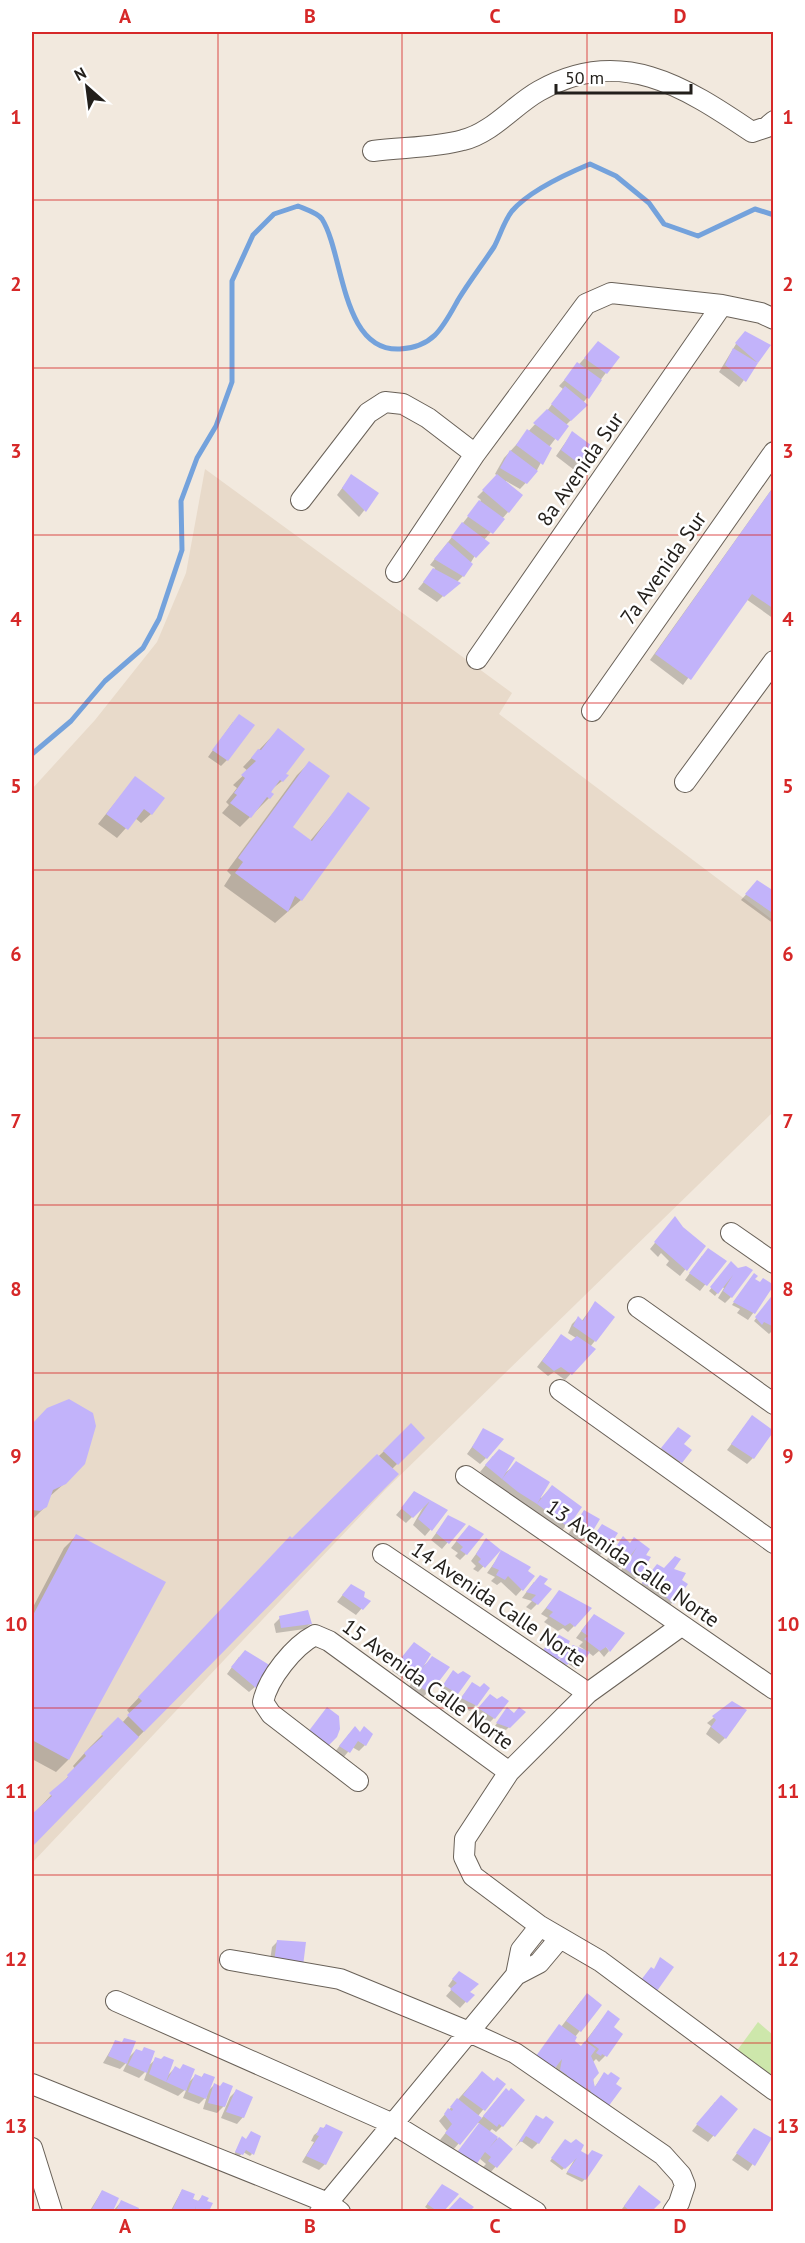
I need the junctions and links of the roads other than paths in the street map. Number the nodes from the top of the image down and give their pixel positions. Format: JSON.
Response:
{"nodes":[{"id":1,"x":774,"y":121,"type":"edge"},
{"id":2,"x":373,"y":151,"type":"dead end"},
{"id":3,"x":722,"y":305,"type":"junction"},
{"id":4,"x":774,"y":319,"type":"edge"},
{"id":5,"x":774,"y":452,"type":"edge"},
{"id":6,"x":475,"y":453,"type":"junction"},
{"id":7,"x":301,"y":500,"type":"dead end"},
{"id":8,"x":396,"y":572,"type":"dead end"},
{"id":9,"x":477,"y":659,"type":"dead end"},
{"id":10,"x":774,"y":661,"type":"edge"},
{"id":11,"x":592,"y":711,"type":"dead end"},
{"id":12,"x":685,"y":782,"type":"dead end"},
{"id":13,"x":731,"y":1233,"type":"dead end"},
{"id":14,"x":774,"y":1263,"type":"edge"},
{"id":15,"x":638,"y":1307,"type":"dead end"},
{"id":16,"x":560,"y":1390,"type":"dead end"},
{"id":17,"x":774,"y":1404,"type":"edge"},
{"id":18,"x":466,"y":1476,"type":"dead end"},
{"id":19,"x":774,"y":1543,"type":"edge"},
{"id":20,"x":383,"y":1554,"type":"dead end"},
{"id":21,"x":681,"y":1626,"type":"junction"},
{"id":22,"x":774,"y":1689,"type":"edge"},
{"id":23,"x":588,"y":1694,"type":"junction"},
{"id":24,"x":509,"y":1772,"type":"junction"},
{"id":25,"x":358,"y":1781,"type":"dead end"},
{"id":26,"x":540,"y":1926,"type":"junction"},
{"id":27,"x":560,"y":1938,"type":"junction"},
{"id":28,"x":230,"y":1960,"type":"dead end"},
{"id":29,"x":516,"y":1975,"type":"junction"},
{"id":30,"x":116,"y":2001,"type":"dead end"},
{"id":31,"x":469,"y":2032,"type":"junction"},
{"id":32,"x":32,"y":2084,"type":"edge"},
{"id":33,"x":774,"y":2090,"type":"edge"},
{"id":34,"x":393,"y":2124,"type":"junction"},
{"id":35,"x":32,"y":2148,"type":"edge"},
{"id":36,"x":329,"y":2209,"type":"edge"},
{"id":37,"x":52,"y":2211,"type":"edge"},
{"id":38,"x":536,"y":2211,"type":"edge"},
{"id":39,"x":673,"y":2211,"type":"edge"}],
"edges":[{"from":1,"to":2,"type":"street"},
{"from":3,"to":4,"type":"street"},
{"from":3,"to":6,"type":"street"},
{"from":3,"to":9,"type":"street","name":"8a Avenida Sur"},
{"from":5,"to":11,"type":"street","name":"7a Avenida Sur"},
{"from":6,"to":7,"type":"street"},
{"from":6,"to":8,"type":"street"},
{"from":10,"to":12,"type":"street"},
{"from":13,"to":14,"type":"street"},
{"from":15,"to":17,"type":"street"},
{"from":16,"to":19,"type":"street"},
{"from":18,"to":21,"type":"street","name":"13 Avenida Calle Norte"},
{"from":20,"to":23,"type":"street","name":"14 Avenida Calle Norte"},
{"from":21,"to":22,"type":"street","name":"13 Avenida Calle Norte"},
{"from":21,"to":23,"type":"street"},
{"from":23,"to":24,"type":"street"},
{"from":24,"to":25,"type":"street","name":"15 Avenida Calle Norte"},
{"from":24,"to":26,"type":"street"},
{"from":26,"to":27,"type":"street"},
{"from":26,"to":29,"type":"street"},
{"from":27,"to":29,"type":"street"},
{"from":27,"to":33,"type":"street"},
{"from":28,"to":31,"type":"street"},
{"from":29,"to":31,"type":"street"},
{"from":30,"to":34,"type":"street"},
{"from":31,"to":34,"type":"street"},
{"from":31,"to":39,"type":"street"},
{"from":32,"to":36,"type":"street"},
{"from":34,"to":36,"type":"street"},
{"from":34,"to":38,"type":"street"},
{"from":35,"to":37,"type":"street"}]}
